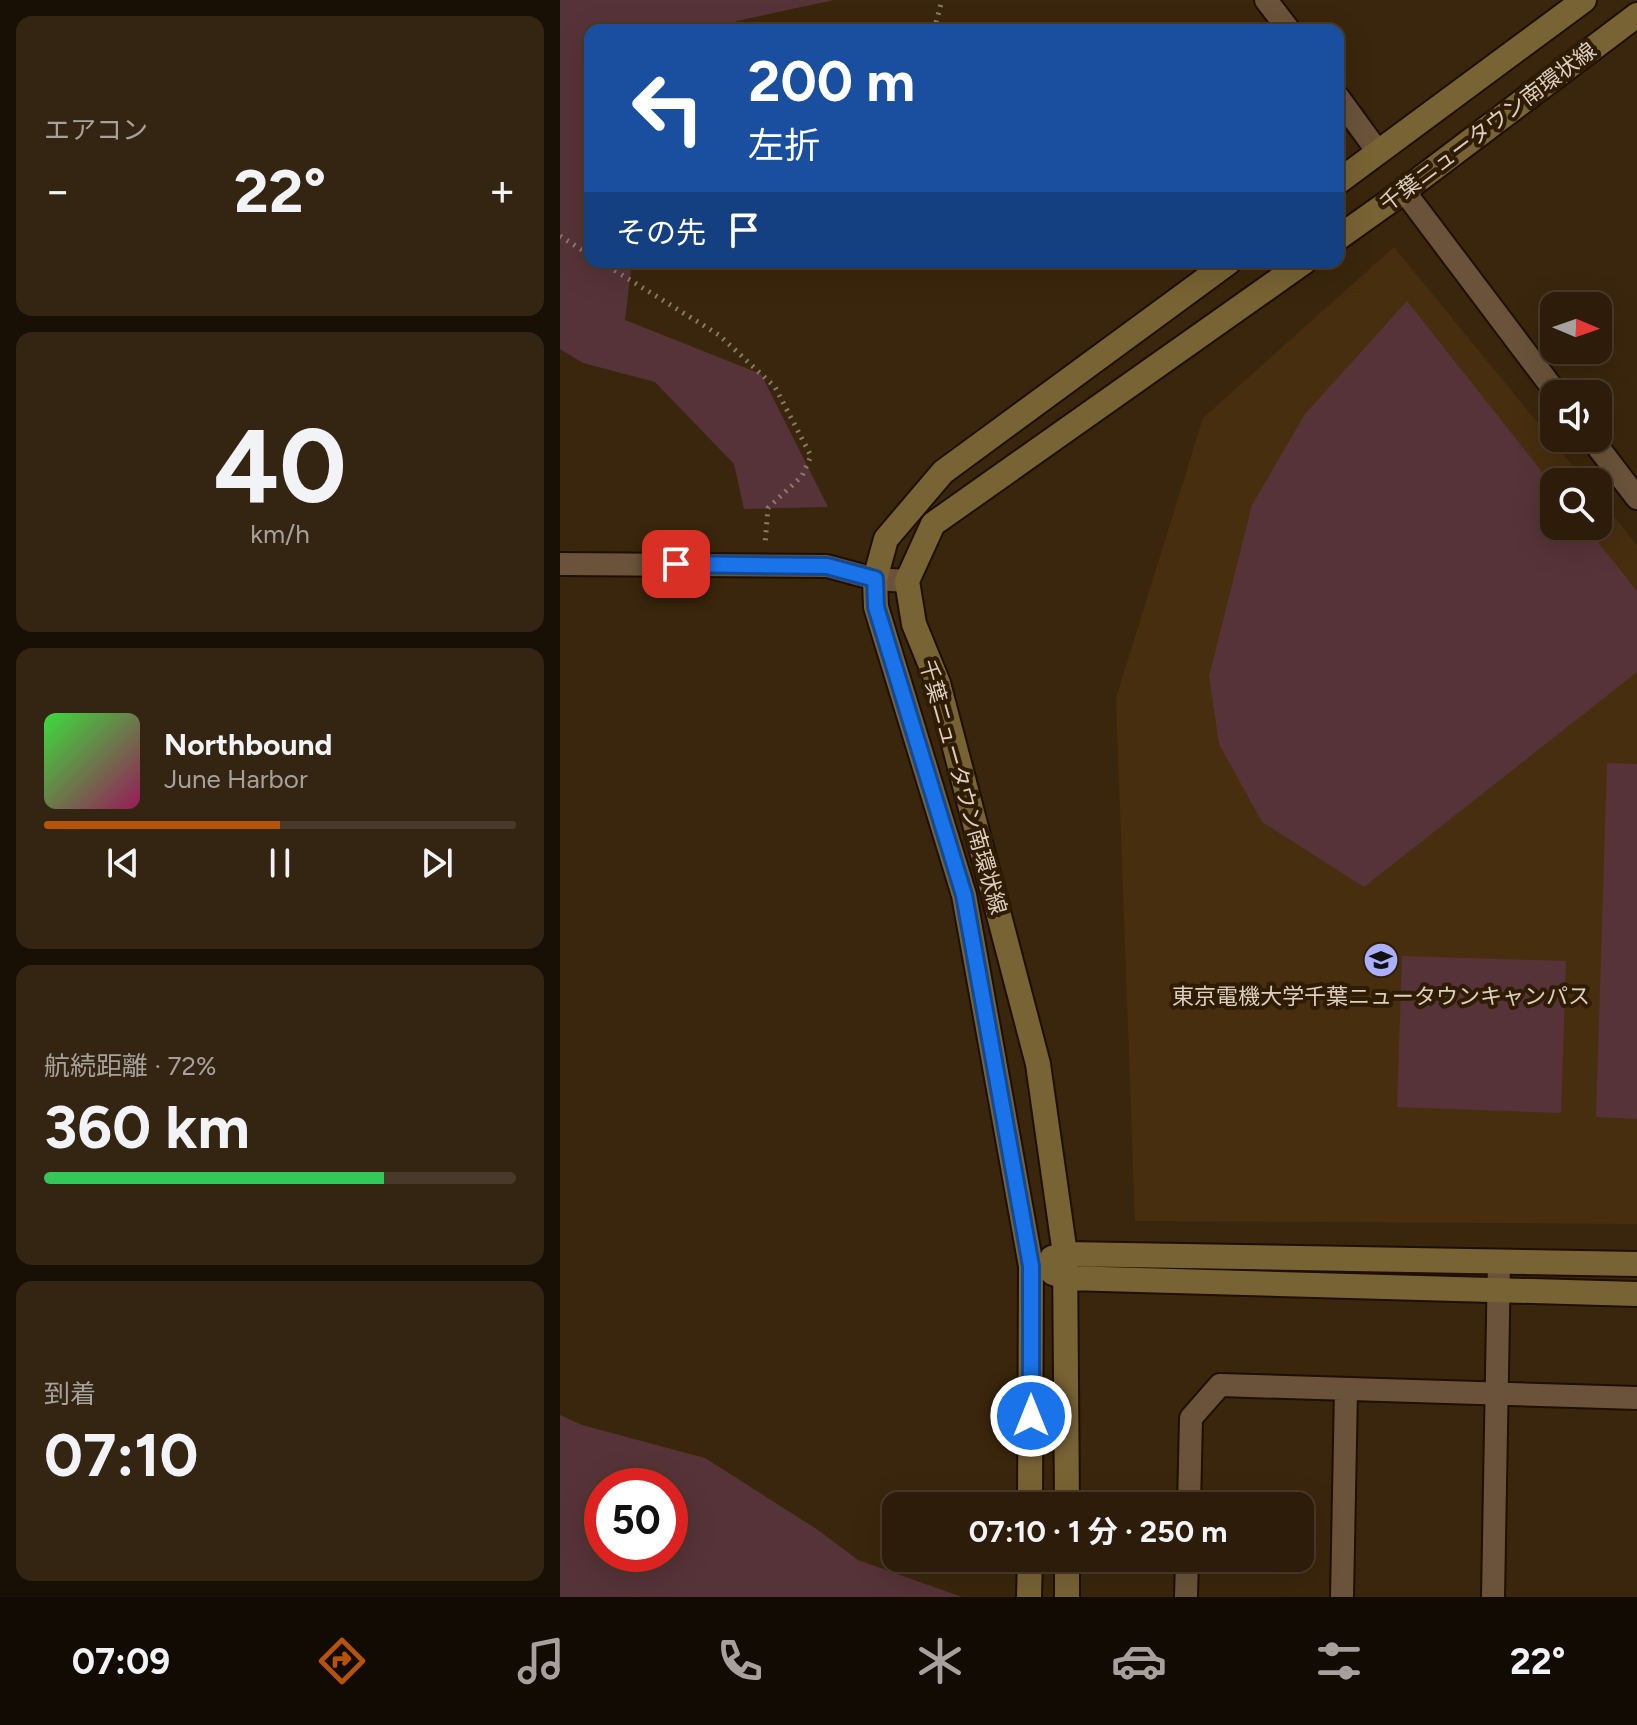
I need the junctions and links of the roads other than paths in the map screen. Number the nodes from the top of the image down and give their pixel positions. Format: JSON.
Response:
{"nodes":[{"id":1,"x":1266,"y":0,"type":"edge"},
{"id":2,"x":1584,"y":0,"type":"edge"},
{"id":3,"x":1637,"y":15,"type":"edge"},
{"id":4,"x":1284,"y":24,"type":"edge"},
{"id":5,"x":1344,"y":105,"type":"edge"},
{"id":6,"x":1378,"y":152,"type":"junction"},
{"id":7,"x":1344,"y":178,"type":"edge"},
{"id":8,"x":1404,"y":191,"type":"junction"},
{"id":9,"x":1344,"y":234,"type":"edge"},
{"id":10,"x":1221,"y":268,"type":"edge"},
{"id":11,"x":1296,"y":268,"type":"edge"},
{"id":12,"x":1546,"y":380,"type":"edge"},
{"id":13,"x":1602,"y":452,"type":"edge"},
{"id":14,"x":1637,"y":498,"type":"edge"},
{"id":15,"x":560,"y":564,"type":"edge"},
{"id":16,"x":875,"y":579,"type":"junction"},
{"id":17,"x":907,"y":581,"type":"junction"},
{"id":18,"x":1499,"y":1261,"type":"junction"},
{"id":19,"x":1637,"y":1264,"type":"edge"},
{"id":20,"x":1031,"y":1266,"type":"junction"},
{"id":21,"x":1066,"y":1266,"type":"junction"},
{"id":22,"x":1498,"y":1290,"type":"junction"},
{"id":23,"x":1637,"y":1294,"type":"edge"},
{"id":24,"x":1346,"y":1389,"type":"junction"},
{"id":25,"x":1497,"y":1394,"type":"junction"},
{"id":26,"x":1637,"y":1398,"type":"edge"},
{"id":27,"x":1030,"y":1492,"type":"edge"},
{"id":28,"x":1067,"y":1492,"type":"edge"},
{"id":29,"x":1189,"y":1492,"type":"edge"},
{"id":30,"x":1030,"y":1572,"type":"edge"},
{"id":31,"x":1067,"y":1572,"type":"edge"},
{"id":32,"x":1187,"y":1572,"type":"edge"},
{"id":33,"x":1029,"y":1597,"type":"edge"},
{"id":34,"x":1067,"y":1597,"type":"edge"},
{"id":35,"x":1186,"y":1597,"type":"edge"},
{"id":36,"x":1342,"y":1597,"type":"edge"},
{"id":37,"x":1493,"y":1597,"type":"edge"}],
"edges":[{"from":1,"to":4,"type":"street"},
{"from":2,"to":6,"type":"main road","name":"千葉ニュータウン南環状線"},
{"from":3,"to":8,"type":"main road","name":"千葉ニュータウン南環状線"},
{"from":5,"to":6,"type":"street"},
{"from":6,"to":7,"type":"main road","name":"千葉ニュータウン南環状線"},
{"from":8,"to":9,"type":"main road","name":"千葉ニュータウン南環状線"},
{"from":8,"to":12,"type":"street"},
{"from":10,"to":16,"type":"main road","name":"千葉ニュータウン南環状線"},
{"from":11,"to":17,"type":"main road"},
{"from":13,"to":14,"type":"street"},
{"from":15,"to":16,"type":"street"},
{"from":16,"to":17,"type":"street"},
{"from":16,"to":20,"type":"main road","name":"千葉ニュータウン南環状線"},
{"from":17,"to":21,"type":"main road","name":"千葉ニュータウン南環状線"},
{"from":18,"to":19,"type":"main road"},
{"from":18,"to":21,"type":"main road"},
{"from":18,"to":22,"type":"street"},
{"from":20,"to":21,"type":"main road"},
{"from":20,"to":27,"type":"main road","name":"千葉ニュータウン南環状線"},
{"from":21,"to":22,"type":"main road"},
{"from":21,"to":28,"type":"main road","name":"千葉ニュータウン南環状線"},
{"from":22,"to":23,"type":"main road"},
{"from":22,"to":25,"type":"street"},
{"from":24,"to":25,"type":"street"},
{"from":24,"to":29,"type":"street"},
{"from":24,"to":36,"type":"street"},
{"from":25,"to":26,"type":"street"},
{"from":25,"to":37,"type":"street"},
{"from":30,"to":33,"type":"main road"},
{"from":31,"to":34,"type":"main road"},
{"from":32,"to":35,"type":"street"}]}
